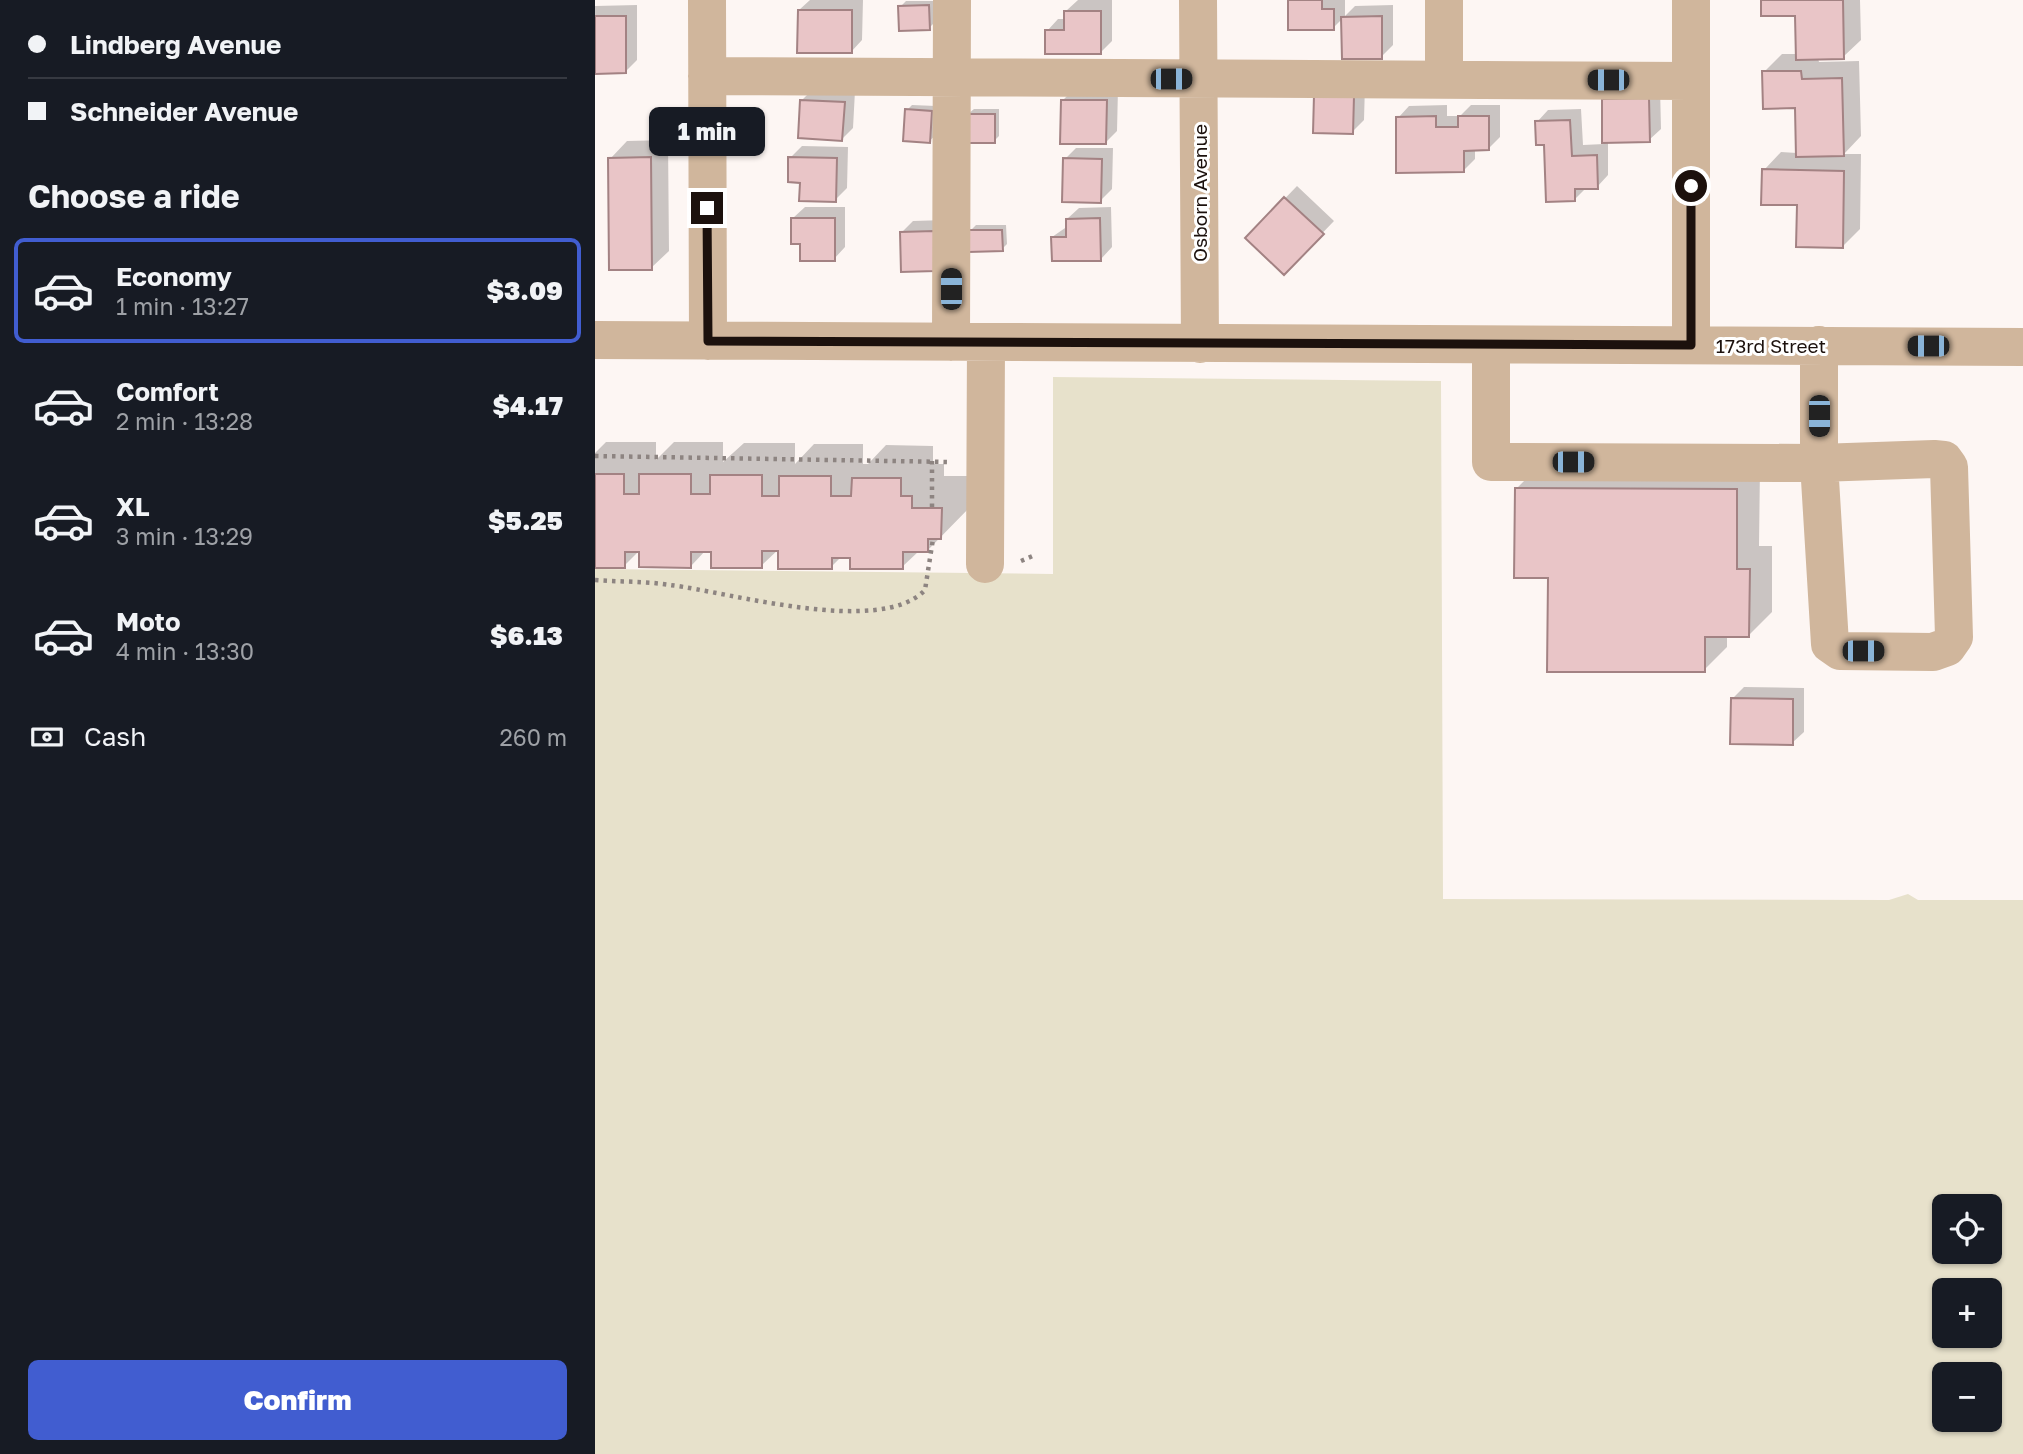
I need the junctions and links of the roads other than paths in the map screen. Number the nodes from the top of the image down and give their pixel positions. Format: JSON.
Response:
{"nodes":[{"id":1,"x":707,"y":0,"type":"edge"},
{"id":2,"x":952,"y":0,"type":"edge"},
{"id":3,"x":1198,"y":0,"type":"edge"},
{"id":4,"x":1444,"y":0,"type":"edge"},
{"id":5,"x":1691,"y":0,"type":"edge"},
{"id":6,"x":707,"y":76,"type":"junction"},
{"id":7,"x":952,"y":78,"type":"junction"},
{"id":8,"x":1199,"y":80,"type":"junction"},
{"id":9,"x":1444,"y":80,"type":"junction"},
{"id":10,"x":1691,"y":81,"type":"junction"},
{"id":11,"x":595,"y":340,"type":"edge"},
{"id":12,"x":708,"y":341,"type":"junction"},
{"id":13,"x":968,"y":343,"type":"junction"},
{"id":14,"x":1200,"y":344,"type":"junction"},
{"id":15,"x":1491,"y":345,"type":"junction"},
{"id":16,"x":1691,"y":345,"type":"junction"},
{"id":17,"x":1819,"y":345,"type":"junction"},
{"id":18,"x":2023,"y":347,"type":"edge"},
{"id":19,"x":1819,"y":463,"type":"junction"},
{"id":20,"x":985,"y":564,"type":"dead end"}],
"edges":[{"from":1,"to":6,"type":"street"},
{"from":2,"to":7,"type":"street"},
{"from":3,"to":8,"type":"street","name":"Osborn Avenue"},
{"from":4,"to":9,"type":"street"},
{"from":5,"to":10,"type":"street"},
{"from":6,"to":7,"type":"street"},
{"from":6,"to":12,"type":"street"},
{"from":7,"to":8,"type":"street"},
{"from":7,"to":13,"type":"street"},
{"from":8,"to":9,"type":"street"},
{"from":8,"to":14,"type":"street","name":"Osborn Avenue"},
{"from":9,"to":10,"type":"street"},
{"from":10,"to":16,"type":"street"},
{"from":11,"to":12,"type":"street","name":"173rd Street"},
{"from":12,"to":13,"type":"street","name":"173rd Street"},
{"from":13,"to":14,"type":"street","name":"173rd Street"},
{"from":13,"to":20,"type":"street"},
{"from":14,"to":15,"type":"street","name":"173rd Street"},
{"from":15,"to":16,"type":"street","name":"173rd Street"},
{"from":15,"to":19,"type":"street"},
{"from":16,"to":17,"type":"street","name":"173rd Street"},
{"from":17,"to":18,"type":"street","name":"173rd Street"},
{"from":17,"to":19,"type":"street"},
{"from":19,"to":19,"type":"street"}]}
